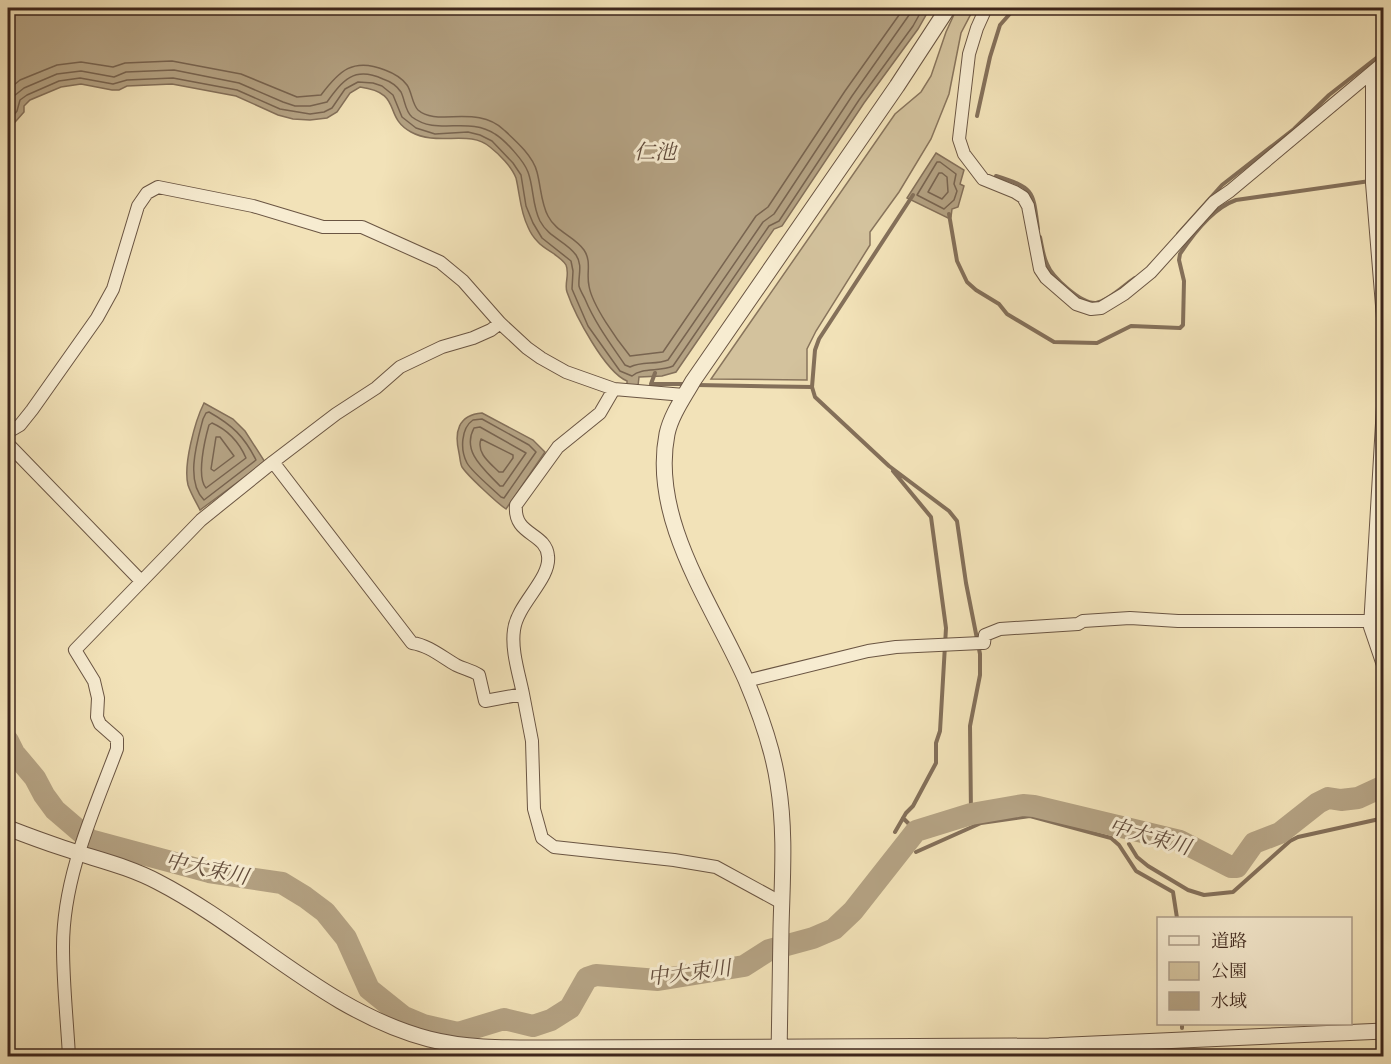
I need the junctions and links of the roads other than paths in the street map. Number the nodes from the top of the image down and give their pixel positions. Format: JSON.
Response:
{"nodes":[{"id":1,"x":948,"y":8,"type":"edge"},
{"id":2,"x":986,"y":8,"type":"edge"},
{"id":3,"x":1383,"y":62,"type":"edge"},
{"id":4,"x":1372,"y":73,"type":"junction"},
{"id":5,"x":500,"y":322,"type":"junction"},
{"id":6,"x":1383,"y":330,"type":"edge"},
{"id":7,"x":1383,"y":384,"type":"edge"},
{"id":8,"x":689,"y":388,"type":"junction"},
{"id":9,"x":614,"y":389,"type":"junction"},
{"id":10,"x":1383,"y":390,"type":"edge"},
{"id":11,"x":8,"y":432,"type":"edge"},
{"id":12,"x":8,"y":444,"type":"edge"},
{"id":13,"x":273,"y":462,"type":"junction"},
{"id":14,"x":141,"y":581,"type":"junction"},
{"id":15,"x":1370,"y":621,"type":"junction"},
{"id":16,"x":1383,"y":668,"type":"edge"},
{"id":17,"x":746,"y":681,"type":"junction"},
{"id":18,"x":523,"y":694,"type":"junction"},
{"id":19,"x":8,"y":828,"type":"edge"},
{"id":20,"x":82,"y":842,"type":"junction"},
{"id":21,"x":782,"y":903,"type":"junction"},
{"id":22,"x":1383,"y":1031,"type":"edge"},
{"id":23,"x":662,"y":1052,"type":"edge"},
{"id":24,"x":779,"y":1052,"type":"edge"},
{"id":25,"x":69,"y":1056,"type":"edge"}],
"edges":[{"from":1,"to":8,"type":"street"},
{"from":2,"to":4,"type":"street"},
{"from":3,"to":4,"type":"street"},
{"from":4,"to":6,"type":"street"},
{"from":5,"to":9,"type":"street"},
{"from":5,"to":11,"type":"street"},
{"from":5,"to":13,"type":"street"},
{"from":7,"to":10,"type":"street"},
{"from":8,"to":9,"type":"street"},
{"from":8,"to":17,"type":"street"},
{"from":9,"to":18,"type":"street"},
{"from":10,"to":15,"type":"street"},
{"from":12,"to":14,"type":"street"},
{"from":13,"to":14,"type":"street"},
{"from":13,"to":18,"type":"street"},
{"from":14,"to":20,"type":"street"},
{"from":15,"to":16,"type":"street"},
{"from":15,"to":17,"type":"street"},
{"from":17,"to":21,"type":"street"},
{"from":18,"to":21,"type":"street"},
{"from":19,"to":20,"type":"street"},
{"from":20,"to":23,"type":"street"},
{"from":20,"to":25,"type":"street"},
{"from":21,"to":24,"type":"street"},
{"from":22,"to":24,"type":"street"},
{"from":23,"to":24,"type":"street"}]}
